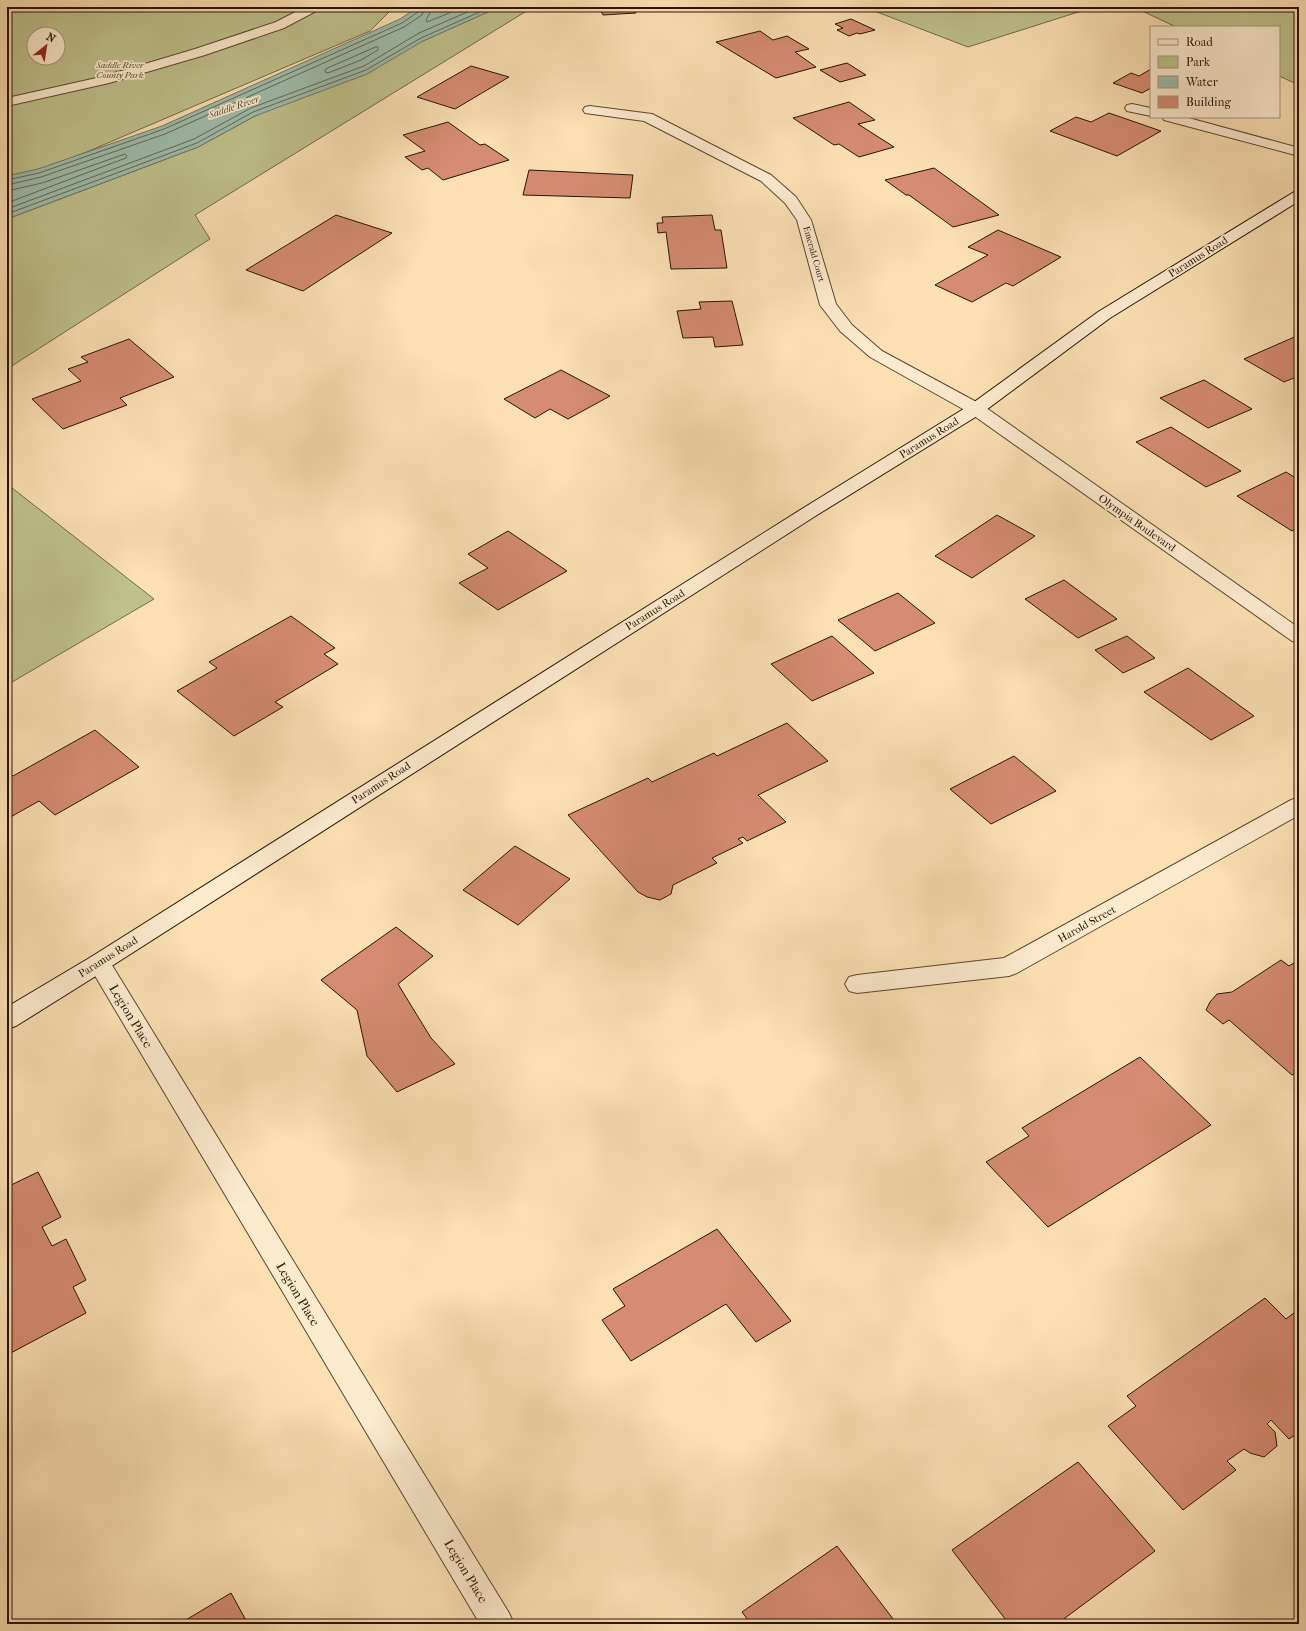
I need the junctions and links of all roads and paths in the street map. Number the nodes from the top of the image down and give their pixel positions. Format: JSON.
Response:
{"nodes":[{"id":1,"x":314,"y":7,"type":"edge"},
{"id":2,"x":7,"y":102,"type":"edge"},
{"id":3,"x":1132,"y":108,"type":"dead end"},
{"id":4,"x":590,"y":110,"type":"dead end"},
{"id":5,"x":1150,"y":112,"type":"edge"},
{"id":6,"x":1173,"y":118,"type":"edge"},
{"id":7,"x":1299,"y":152,"type":"edge"},
{"id":8,"x":1299,"y":195,"type":"edge"},
{"id":9,"x":976,"y":409,"type":"junction"},
{"id":10,"x":1299,"y":637,"type":"edge"},
{"id":11,"x":1299,"y":806,"type":"edge"},
{"id":12,"x":100,"y":963,"type":"junction"},
{"id":13,"x":857,"y":984,"type":"dead end"},
{"id":14,"x":7,"y":1019,"type":"edge"},
{"id":15,"x":498,"y":1624,"type":"edge"}],
"edges":[{"from":1,"to":2,"type":"street"},
{"from":3,"to":5,"type":"street"},
{"from":4,"to":9,"type":"street","name":"Emerald Court"},
{"from":6,"to":7,"type":"street"},
{"from":8,"to":9,"type":"street","name":"Paramus Road"},
{"from":9,"to":10,"type":"street","name":"Olympia Boulevard"},
{"from":9,"to":12,"type":"street","name":"Paramus Road"},
{"from":11,"to":13,"type":"street","name":"Harold Street"},
{"from":12,"to":14,"type":"street","name":"Paramus Road"},
{"from":12,"to":15,"type":"street","name":"Legion Place"}]}
